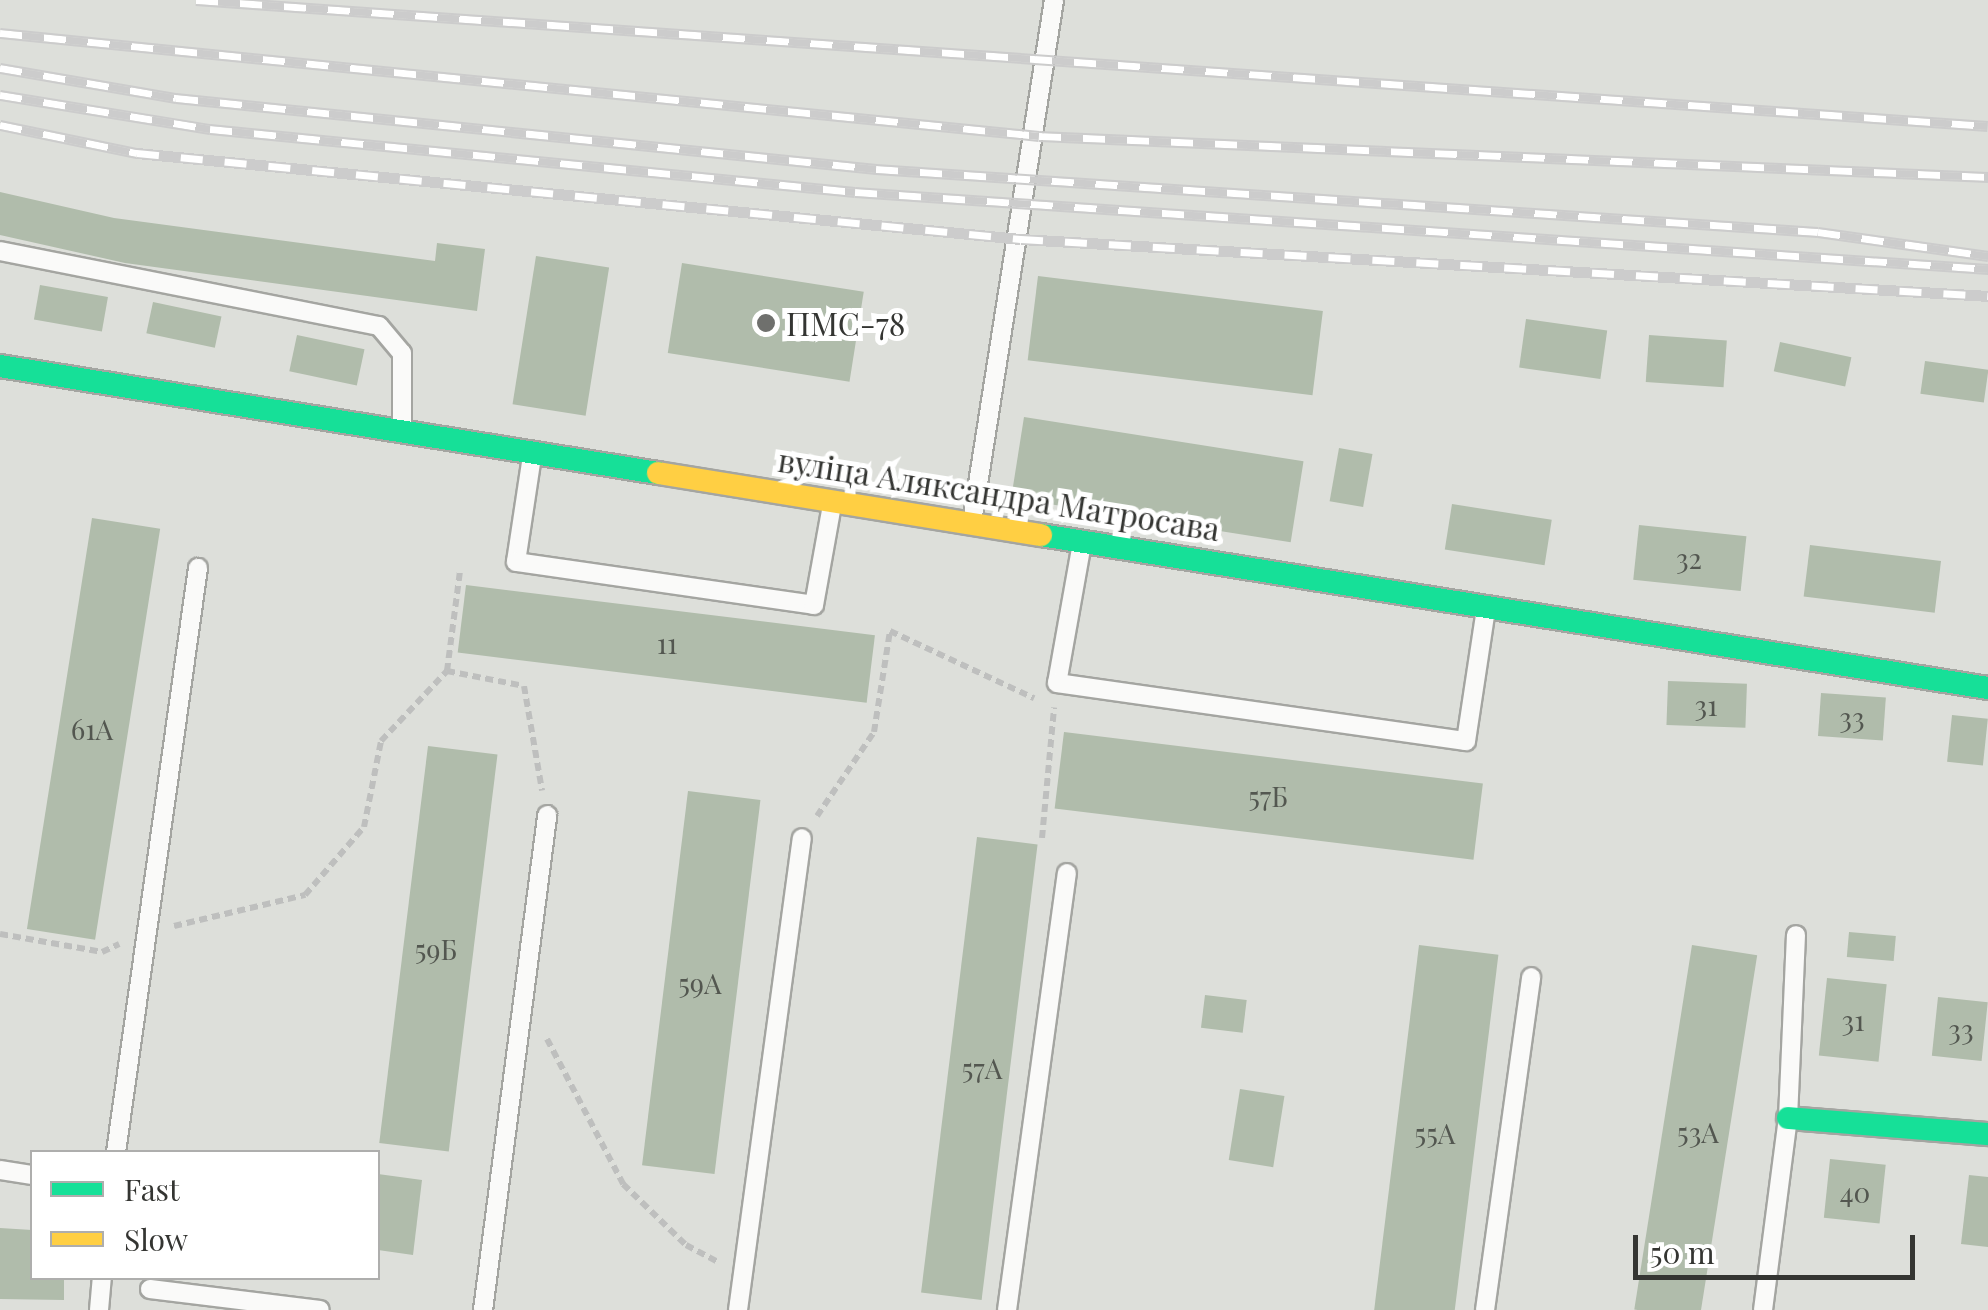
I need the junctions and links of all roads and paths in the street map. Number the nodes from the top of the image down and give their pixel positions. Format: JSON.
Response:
{"nodes":[{"id":1,"x":1054,"y":0,"type":"edge"},
{"id":2,"x":0,"y":250,"type":"edge"},
{"id":3,"x":0,"y":366,"type":"edge"},
{"id":4,"x":402,"y":430,"type":"junction"},
{"id":5,"x":533,"y":451,"type":"junction"},
{"id":6,"x":832,"y":500,"type":"junction"},
{"id":7,"x":972,"y":523,"type":"junction"},
{"id":8,"x":1082,"y":540,"type":"junction"},
{"id":9,"x":198,"y":568,"type":"dead end"},
{"id":10,"x":460,"y":571,"type":"dead end"},
{"id":11,"x":1486,"y":608,"type":"junction"},
{"id":12,"x":447,"y":670,"type":"junction"},
{"id":13,"x":1988,"y":688,"type":"edge"},
{"id":14,"x":547,"y":814,"type":"joint"},
{"id":15,"x":802,"y":838,"type":"joint"},
{"id":16,"x":1042,"y":838,"type":"dead end"},
{"id":17,"x":1067,"y":873,"type":"dead end"},
{"id":18,"x":147,"y":933,"type":"junction"},
{"id":19,"x":0,"y":934,"type":"edge"},
{"id":20,"x":1796,"y":935,"type":"dead end"},
{"id":21,"x":1532,"y":978,"type":"dead end"},
{"id":22,"x":524,"y":994,"type":"junction"},
{"id":23,"x":1788,"y":1118,"type":"junction"},
{"id":24,"x":1988,"y":1134,"type":"edge"},
{"id":25,"x":116,"y":1150,"type":"edge"},
{"id":26,"x":0,"y":1170,"type":"edge"},
{"id":27,"x":30,"y":1175,"type":"edge"},
{"id":28,"x":743,"y":1274,"type":"junction"},
{"id":29,"x":102,"y":1280,"type":"edge"},
{"id":30,"x":150,"y":1290,"type":"dead end"},
{"id":31,"x":99,"y":1310,"type":"edge"},
{"id":32,"x":320,"y":1310,"type":"edge"},
{"id":33,"x":483,"y":1310,"type":"edge"},
{"id":34,"x":738,"y":1310,"type":"edge"},
{"id":35,"x":1007,"y":1310,"type":"edge"},
{"id":36,"x":1486,"y":1310,"type":"edge"},
{"id":37,"x":1763,"y":1310,"type":"edge"}],
"edges":[{"from":1,"to":7,"type":"lane"},
{"from":2,"to":4,"type":"lane"},
{"from":3,"to":4,"type":"street","name":"вуліца Аляксандра Матросава"},
{"from":4,"to":5,"type":"street","name":"вуліца Аляксандра Матросава"},
{"from":5,"to":6,"type":"street","name":"вуліца Аляксандра Матросава"},
{"from":5,"to":6,"type":"lane"},
{"from":6,"to":7,"type":"street","name":"вуліца Аляксандра Матросава"},
{"from":7,"to":8,"type":"street","name":"вуліца Аляксандра Матросава"},
{"from":8,"to":11,"type":"street","name":"вуліца Аляксандра Матросава"},
{"from":8,"to":11,"type":"lane"},
{"from":9,"to":18,"type":"lane"},
{"from":10,"to":12,"type":"path"},
{"from":11,"to":13,"type":"street","name":"вуліца Аляксандра Матросава"},
{"from":12,"to":14,"type":"path"},
{"from":12,"to":18,"type":"path"},
{"from":14,"to":22,"type":"lane"},
{"from":15,"to":16,"type":"path"},
{"from":15,"to":28,"type":"lane"},
{"from":17,"to":35,"type":"lane"},
{"from":18,"to":19,"type":"path"},
{"from":18,"to":25,"type":"lane"},
{"from":20,"to":23,"type":"lane"},
{"from":21,"to":36,"type":"lane"},
{"from":22,"to":28,"type":"path"},
{"from":22,"to":33,"type":"lane"},
{"from":23,"to":24,"type":"street"},
{"from":23,"to":37,"type":"lane"},
{"from":26,"to":27,"type":"lane"},
{"from":28,"to":34,"type":"lane"},
{"from":29,"to":31,"type":"lane"},
{"from":30,"to":32,"type":"lane"}]}
